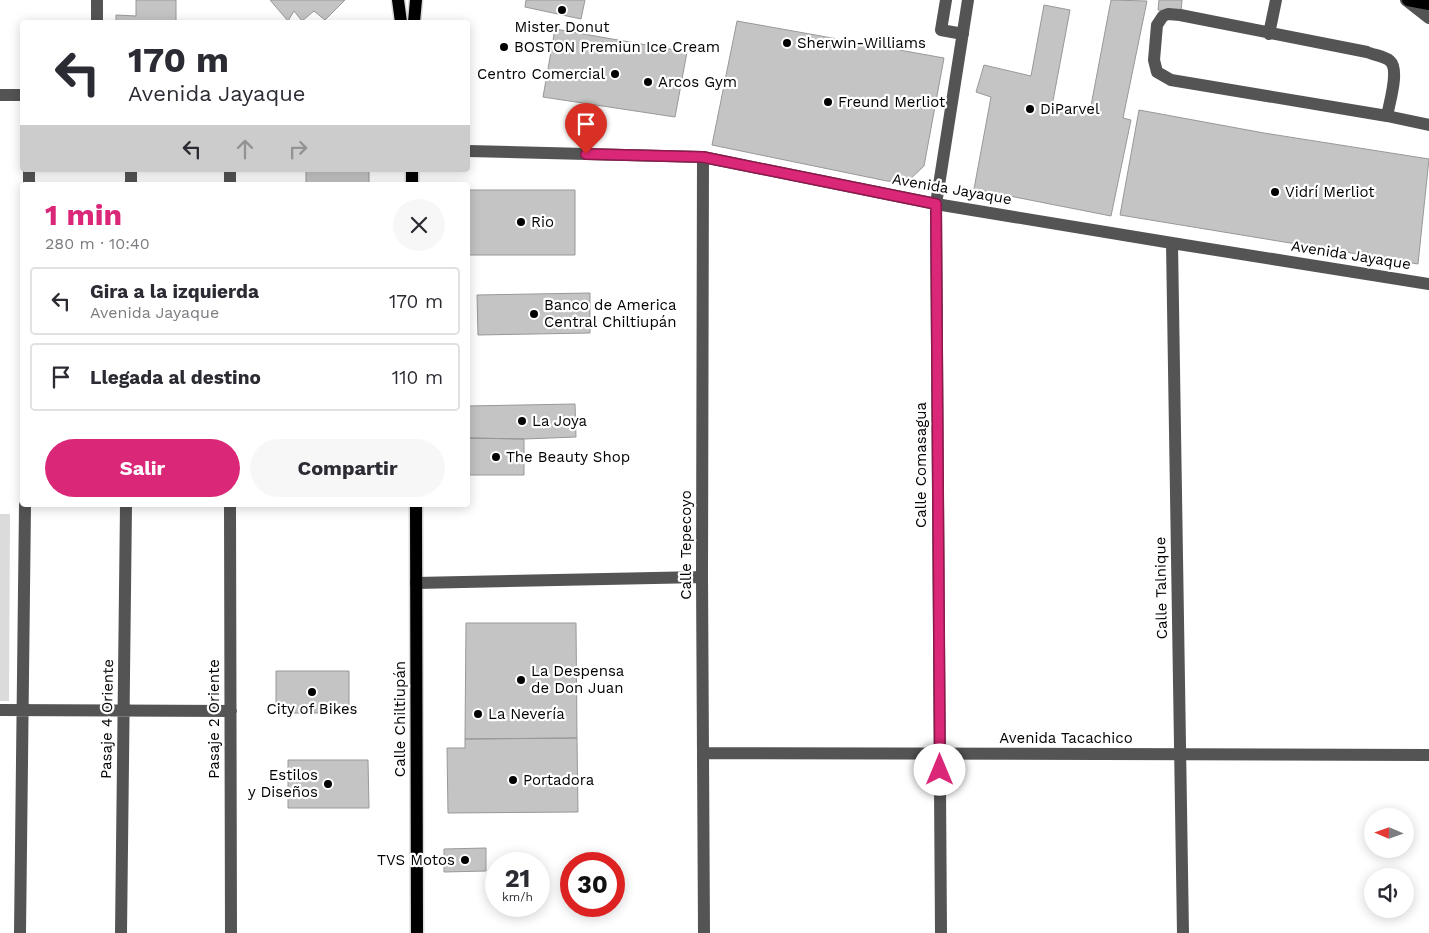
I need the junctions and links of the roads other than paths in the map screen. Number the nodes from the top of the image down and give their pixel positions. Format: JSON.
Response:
{"nodes":[{"id":1,"x":97,"y":0,"type":"edge"},
{"id":2,"x":398,"y":0,"type":"edge"},
{"id":3,"x":416,"y":0,"type":"edge"},
{"id":4,"x":946,"y":0,"type":"edge"},
{"id":5,"x":968,"y":0,"type":"edge"},
{"id":6,"x":1276,"y":0,"type":"edge"},
{"id":7,"x":1407,"y":0,"type":"edge"},
{"id":8,"x":1429,"y":4,"type":"edge"},
{"id":9,"x":1429,"y":18,"type":"edge"},
{"id":10,"x":97,"y":20,"type":"edge"},
{"id":11,"x":401,"y":20,"type":"edge"},
{"id":12,"x":414,"y":20,"type":"edge"},
{"id":13,"x":963,"y":34,"type":"junction"},
{"id":14,"x":1269,"y":34,"type":"junction"},
{"id":15,"x":0,"y":95,"type":"edge"},
{"id":16,"x":20,"y":95,"type":"edge"},
{"id":17,"x":1387,"y":116,"type":"junction"},
{"id":18,"x":1429,"y":125,"type":"edge"},
{"id":19,"x":470,"y":152,"type":"edge"},
{"id":20,"x":703,"y":157,"type":"junction"},
{"id":21,"x":936,"y":204,"type":"junction"},
{"id":22,"x":1172,"y":243,"type":"junction"},
{"id":23,"x":1429,"y":284,"type":"edge"},
{"id":24,"x":25,"y":507,"type":"edge"},
{"id":25,"x":126,"y":507,"type":"edge"},
{"id":26,"x":230,"y":507,"type":"edge"},
{"id":27,"x":416,"y":507,"type":"edge"},
{"id":28,"x":702,"y":577,"type":"junction"},
{"id":29,"x":416,"y":583,"type":"junction"},
{"id":30,"x":0,"y":710,"type":"edge"},
{"id":31,"x":23,"y":710,"type":"junction"},
{"id":32,"x":231,"y":711,"type":"junction"},
{"id":33,"x":123,"y":712,"type":"junction"},
{"id":34,"x":704,"y":753,"type":"junction"},
{"id":35,"x":939,"y":754,"type":"junction"},
{"id":36,"x":1180,"y":755,"type":"junction"},
{"id":37,"x":1429,"y":755,"type":"edge"},
{"id":38,"x":20,"y":933,"type":"edge"},
{"id":39,"x":121,"y":933,"type":"edge"},
{"id":40,"x":231,"y":933,"type":"edge"},
{"id":41,"x":417,"y":933,"type":"edge"},
{"id":42,"x":704,"y":933,"type":"edge"},
{"id":43,"x":941,"y":933,"type":"edge"},
{"id":44,"x":1183,"y":933,"type":"edge"}],
"edges":[{"from":1,"to":10,"type":"street"},
{"from":2,"to":11,"type":"main road"},
{"from":3,"to":12,"type":"main road"},
{"from":4,"to":13,"type":"street"},
{"from":5,"to":13,"type":"street","name":"Calle Comasagua"},
{"from":6,"to":14,"type":"street"},
{"from":7,"to":8,"type":"main road"},
{"from":7,"to":9,"type":"street"},
{"from":13,"to":21,"type":"street","name":"Calle Comasagua"},
{"from":14,"to":17,"type":"street"},
{"from":14,"to":17,"type":"street"},
{"from":15,"to":16,"type":"street"},
{"from":17,"to":18,"type":"street"},
{"from":19,"to":20,"type":"street","name":"Avenida Jayaque"},
{"from":20,"to":21,"type":"street","name":"Avenida Jayaque"},
{"from":20,"to":28,"type":"street","name":"Calle Tepecoyo"},
{"from":21,"to":22,"type":"street","name":"Avenida Jayaque"},
{"from":21,"to":35,"type":"street","name":"Calle Comasagua"},
{"from":22,"to":23,"type":"street","name":"Avenida Jayaque"},
{"from":22,"to":36,"type":"street","name":"Calle Talnique"},
{"from":24,"to":31,"type":"street"},
{"from":25,"to":33,"type":"street","name":"Pasaje 4 Oriente"},
{"from":26,"to":32,"type":"street","name":"Pasaje 2 Oriente"},
{"from":27,"to":29,"type":"main road","name":"Calle Chiltiupán"},
{"from":28,"to":29,"type":"street"},
{"from":28,"to":34,"type":"street","name":"Calle Tepecoyo"},
{"from":29,"to":41,"type":"main road","name":"Calle Chiltiupán"},
{"from":30,"to":31,"type":"street"},
{"from":31,"to":33,"type":"street"},
{"from":31,"to":38,"type":"street"},
{"from":32,"to":33,"type":"street"},
{"from":32,"to":40,"type":"street","name":"Pasaje 2 Oriente"},
{"from":33,"to":39,"type":"street","name":"Pasaje 4 Oriente"},
{"from":34,"to":35,"type":"street","name":"Avenida Tacachico"},
{"from":34,"to":42,"type":"street","name":"Calle Tepecoyo"},
{"from":35,"to":36,"type":"street","name":"Avenida Tacachico"},
{"from":35,"to":43,"type":"street","name":"Calle Comasagua"},
{"from":36,"to":37,"type":"street","name":"Avenida Tacachico"},
{"from":36,"to":44,"type":"street","name":"Calle Talnique"}]}
